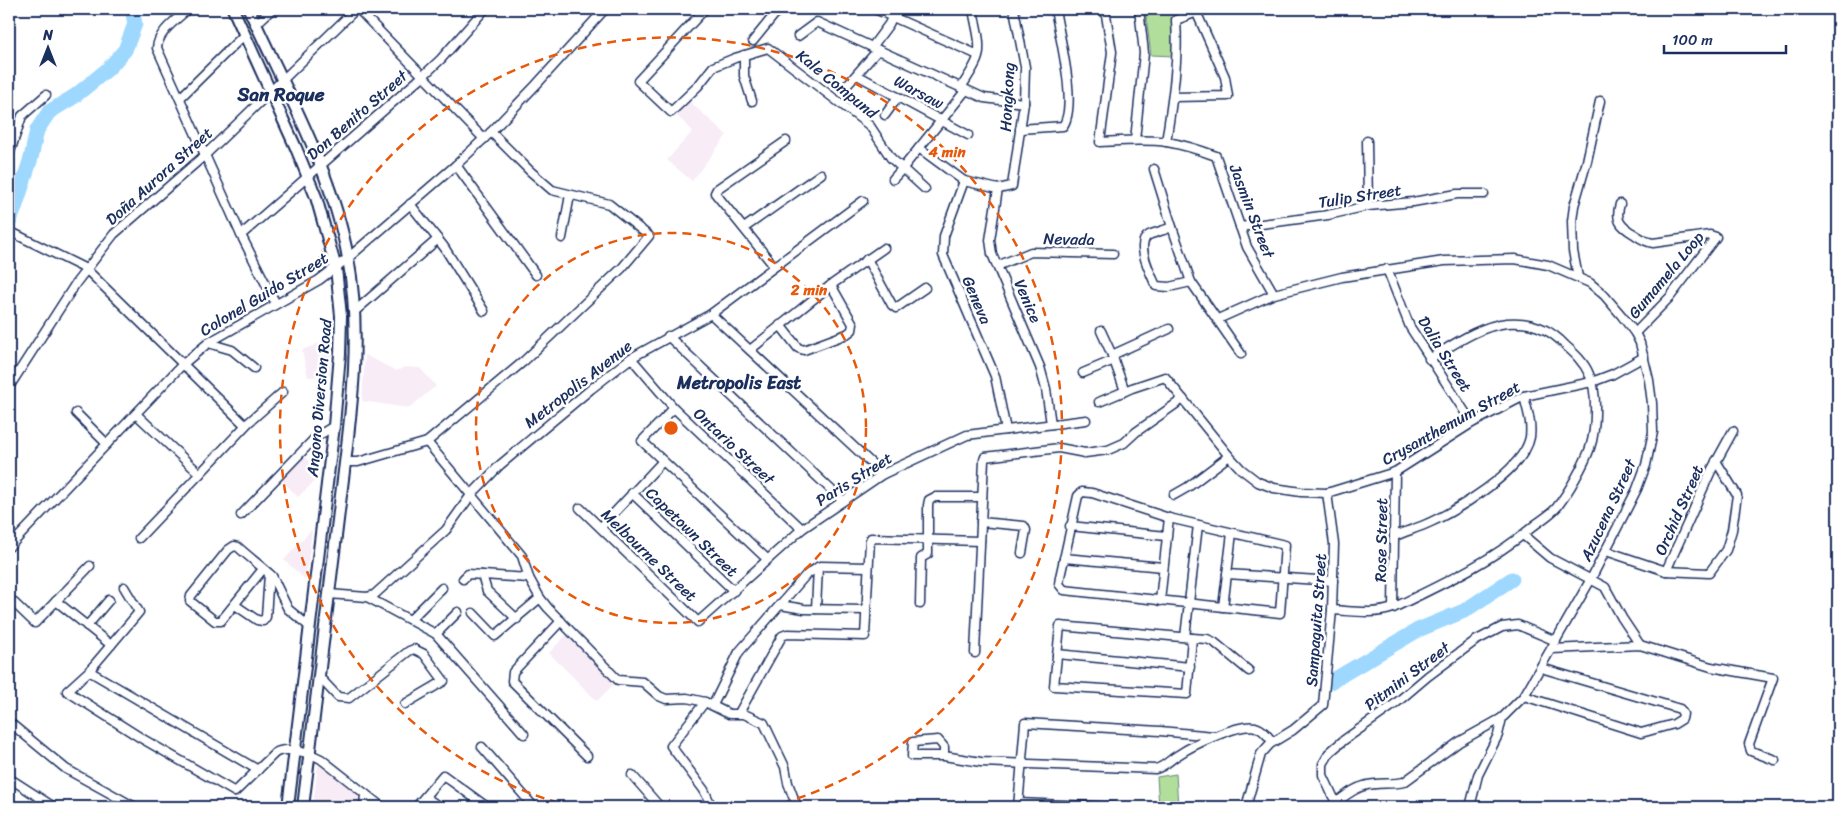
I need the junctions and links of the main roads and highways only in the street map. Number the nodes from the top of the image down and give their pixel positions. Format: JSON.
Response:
{"nodes":[{"id":1,"x":233,"y":9,"type":"edge"},
{"id":2,"x":249,"y":9,"type":"edge"},
{"id":3,"x":322,"y":520,"type":"junction"},
{"id":4,"x":338,"y":521,"type":"junction"},
{"id":5,"x":305,"y":667,"type":"junction"},
{"id":6,"x":319,"y":674,"type":"junction"},
{"id":7,"x":288,"y":807,"type":"edge"},
{"id":8,"x":303,"y":807,"type":"edge"}],
"edges":[{"from":1,"to":3,"type":"main road","name":"Angono Diversion Road"},
{"from":2,"to":4,"type":"main road","name":"Angono Diversion Road"},
{"from":3,"to":4,"type":"main road"},
{"from":3,"to":5,"type":"main road","name":"Angono Diversion Road"},
{"from":4,"to":6,"type":"main road","name":"Angono Diversion Road"},
{"from":5,"to":6,"type":"main road"},
{"from":5,"to":7,"type":"main road","name":"Angono Diversion Road"},
{"from":6,"to":8,"type":"main road","name":"Angono Diversion Road"}]}
